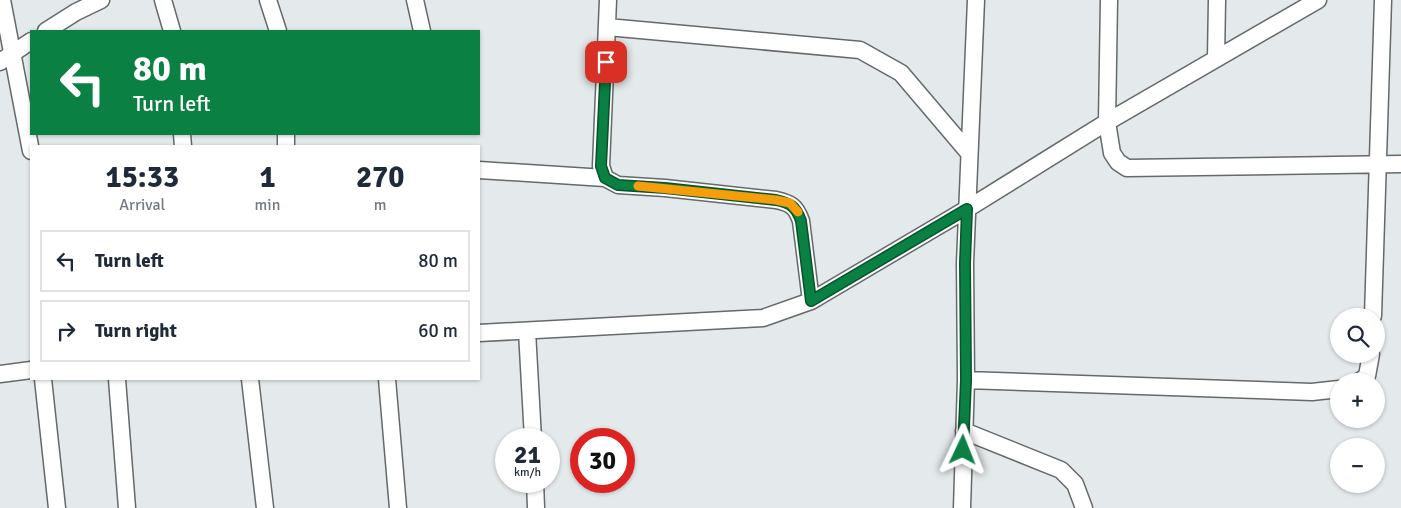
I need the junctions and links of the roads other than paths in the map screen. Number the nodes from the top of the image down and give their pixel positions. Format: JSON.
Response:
{"nodes":[{"id":1,"x":2,"y":0,"type":"edge"},
{"id":2,"x":101,"y":0,"type":"edge"},
{"id":3,"x":163,"y":0,"type":"edge"},
{"id":4,"x":268,"y":0,"type":"edge"},
{"id":5,"x":416,"y":0,"type":"edge"},
{"id":6,"x":608,"y":0,"type":"edge"},
{"id":7,"x":976,"y":0,"type":"edge"},
{"id":8,"x":1109,"y":0,"type":"edge"},
{"id":9,"x":1217,"y":0,"type":"edge"},
{"id":10,"x":1318,"y":0,"type":"edge"},
{"id":11,"x":1383,"y":0,"type":"edge"},
{"id":12,"x":607,"y":27,"type":"junction"},
{"id":13,"x":48,"y":30,"type":"edge"},
{"id":14,"x":172,"y":30,"type":"edge"},
{"id":15,"x":278,"y":30,"type":"edge"},
{"id":16,"x":422,"y":30,"type":"edge"},
{"id":17,"x":30,"y":42,"type":"edge"},
{"id":18,"x":7,"y":58,"type":"edge"},
{"id":19,"x":1216,"y":59,"type":"junction"},
{"id":20,"x":1107,"y":122,"type":"junction"},
{"id":21,"x":30,"y":147,"type":"edge"},
{"id":22,"x":969,"y":153,"type":"junction"},
{"id":23,"x":1379,"y":164,"type":"junction"},
{"id":24,"x":1401,"y":164,"type":"edge"},
{"id":25,"x":480,"y":170,"type":"edge"},
{"id":26,"x":605,"y":178,"type":"junction"},
{"id":27,"x":967,"y":209,"type":"junction"},
{"id":28,"x":811,"y":301,"type":"junction"},
{"id":29,"x":1373,"y":308,"type":"edge"},
{"id":30,"x":527,"y":331,"type":"junction"},
{"id":31,"x":480,"y":333,"type":"edge"},
{"id":32,"x":30,"y":370,"type":"edge"},
{"id":33,"x":0,"y":374,"type":"edge"},
{"id":34,"x":43,"y":380,"type":"edge"},
{"id":35,"x":117,"y":380,"type":"edge"},
{"id":36,"x":250,"y":380,"type":"edge"},
{"id":37,"x":387,"y":380,"type":"edge"},
{"id":38,"x":966,"y":380,"type":"junction"},
{"id":39,"x":1330,"y":390,"type":"edge"},
{"id":40,"x":532,"y":428,"type":"edge"},
{"id":41,"x":964,"y":431,"type":"junction"},
{"id":42,"x":535,"y":493,"type":"edge"},
{"id":43,"x":57,"y":508,"type":"edge"},
{"id":44,"x":127,"y":508,"type":"edge"},
{"id":45,"x":265,"y":508,"type":"edge"},
{"id":46,"x":398,"y":508,"type":"edge"},
{"id":47,"x":536,"y":508,"type":"edge"},
{"id":48,"x":962,"y":508,"type":"edge"},
{"id":49,"x":1084,"y":508,"type":"edge"}],
"edges":[{"from":1,"to":18,"type":"street"},
{"from":2,"to":13,"type":"street"},
{"from":3,"to":14,"type":"street"},
{"from":4,"to":15,"type":"street"},
{"from":5,"to":16,"type":"street"},
{"from":6,"to":12,"type":"street"},
{"from":7,"to":22,"type":"street"},
{"from":8,"to":20,"type":"street"},
{"from":9,"to":19,"type":"street"},
{"from":10,"to":19,"type":"street"},
{"from":11,"to":23,"type":"street"},
{"from":12,"to":22,"type":"street"},
{"from":12,"to":26,"type":"street"},
{"from":17,"to":18,"type":"street"},
{"from":18,"to":21,"type":"street"},
{"from":19,"to":20,"type":"street"},
{"from":20,"to":23,"type":"street"},
{"from":20,"to":27,"type":"street"},
{"from":22,"to":27,"type":"street"},
{"from":23,"to":24,"type":"street"},
{"from":23,"to":29,"type":"street"},
{"from":25,"to":26,"type":"street"},
{"from":26,"to":28,"type":"street"},
{"from":27,"to":28,"type":"street"},
{"from":27,"to":38,"type":"street"},
{"from":28,"to":30,"type":"street"},
{"from":30,"to":31,"type":"street"},
{"from":30,"to":40,"type":"street"},
{"from":32,"to":33,"type":"street"},
{"from":34,"to":43,"type":"street"},
{"from":35,"to":44,"type":"street"},
{"from":36,"to":45,"type":"street"},
{"from":37,"to":46,"type":"street"},
{"from":38,"to":39,"type":"street"},
{"from":38,"to":41,"type":"street"},
{"from":41,"to":48,"type":"street"},
{"from":41,"to":49,"type":"street"},
{"from":42,"to":47,"type":"street"}]}
